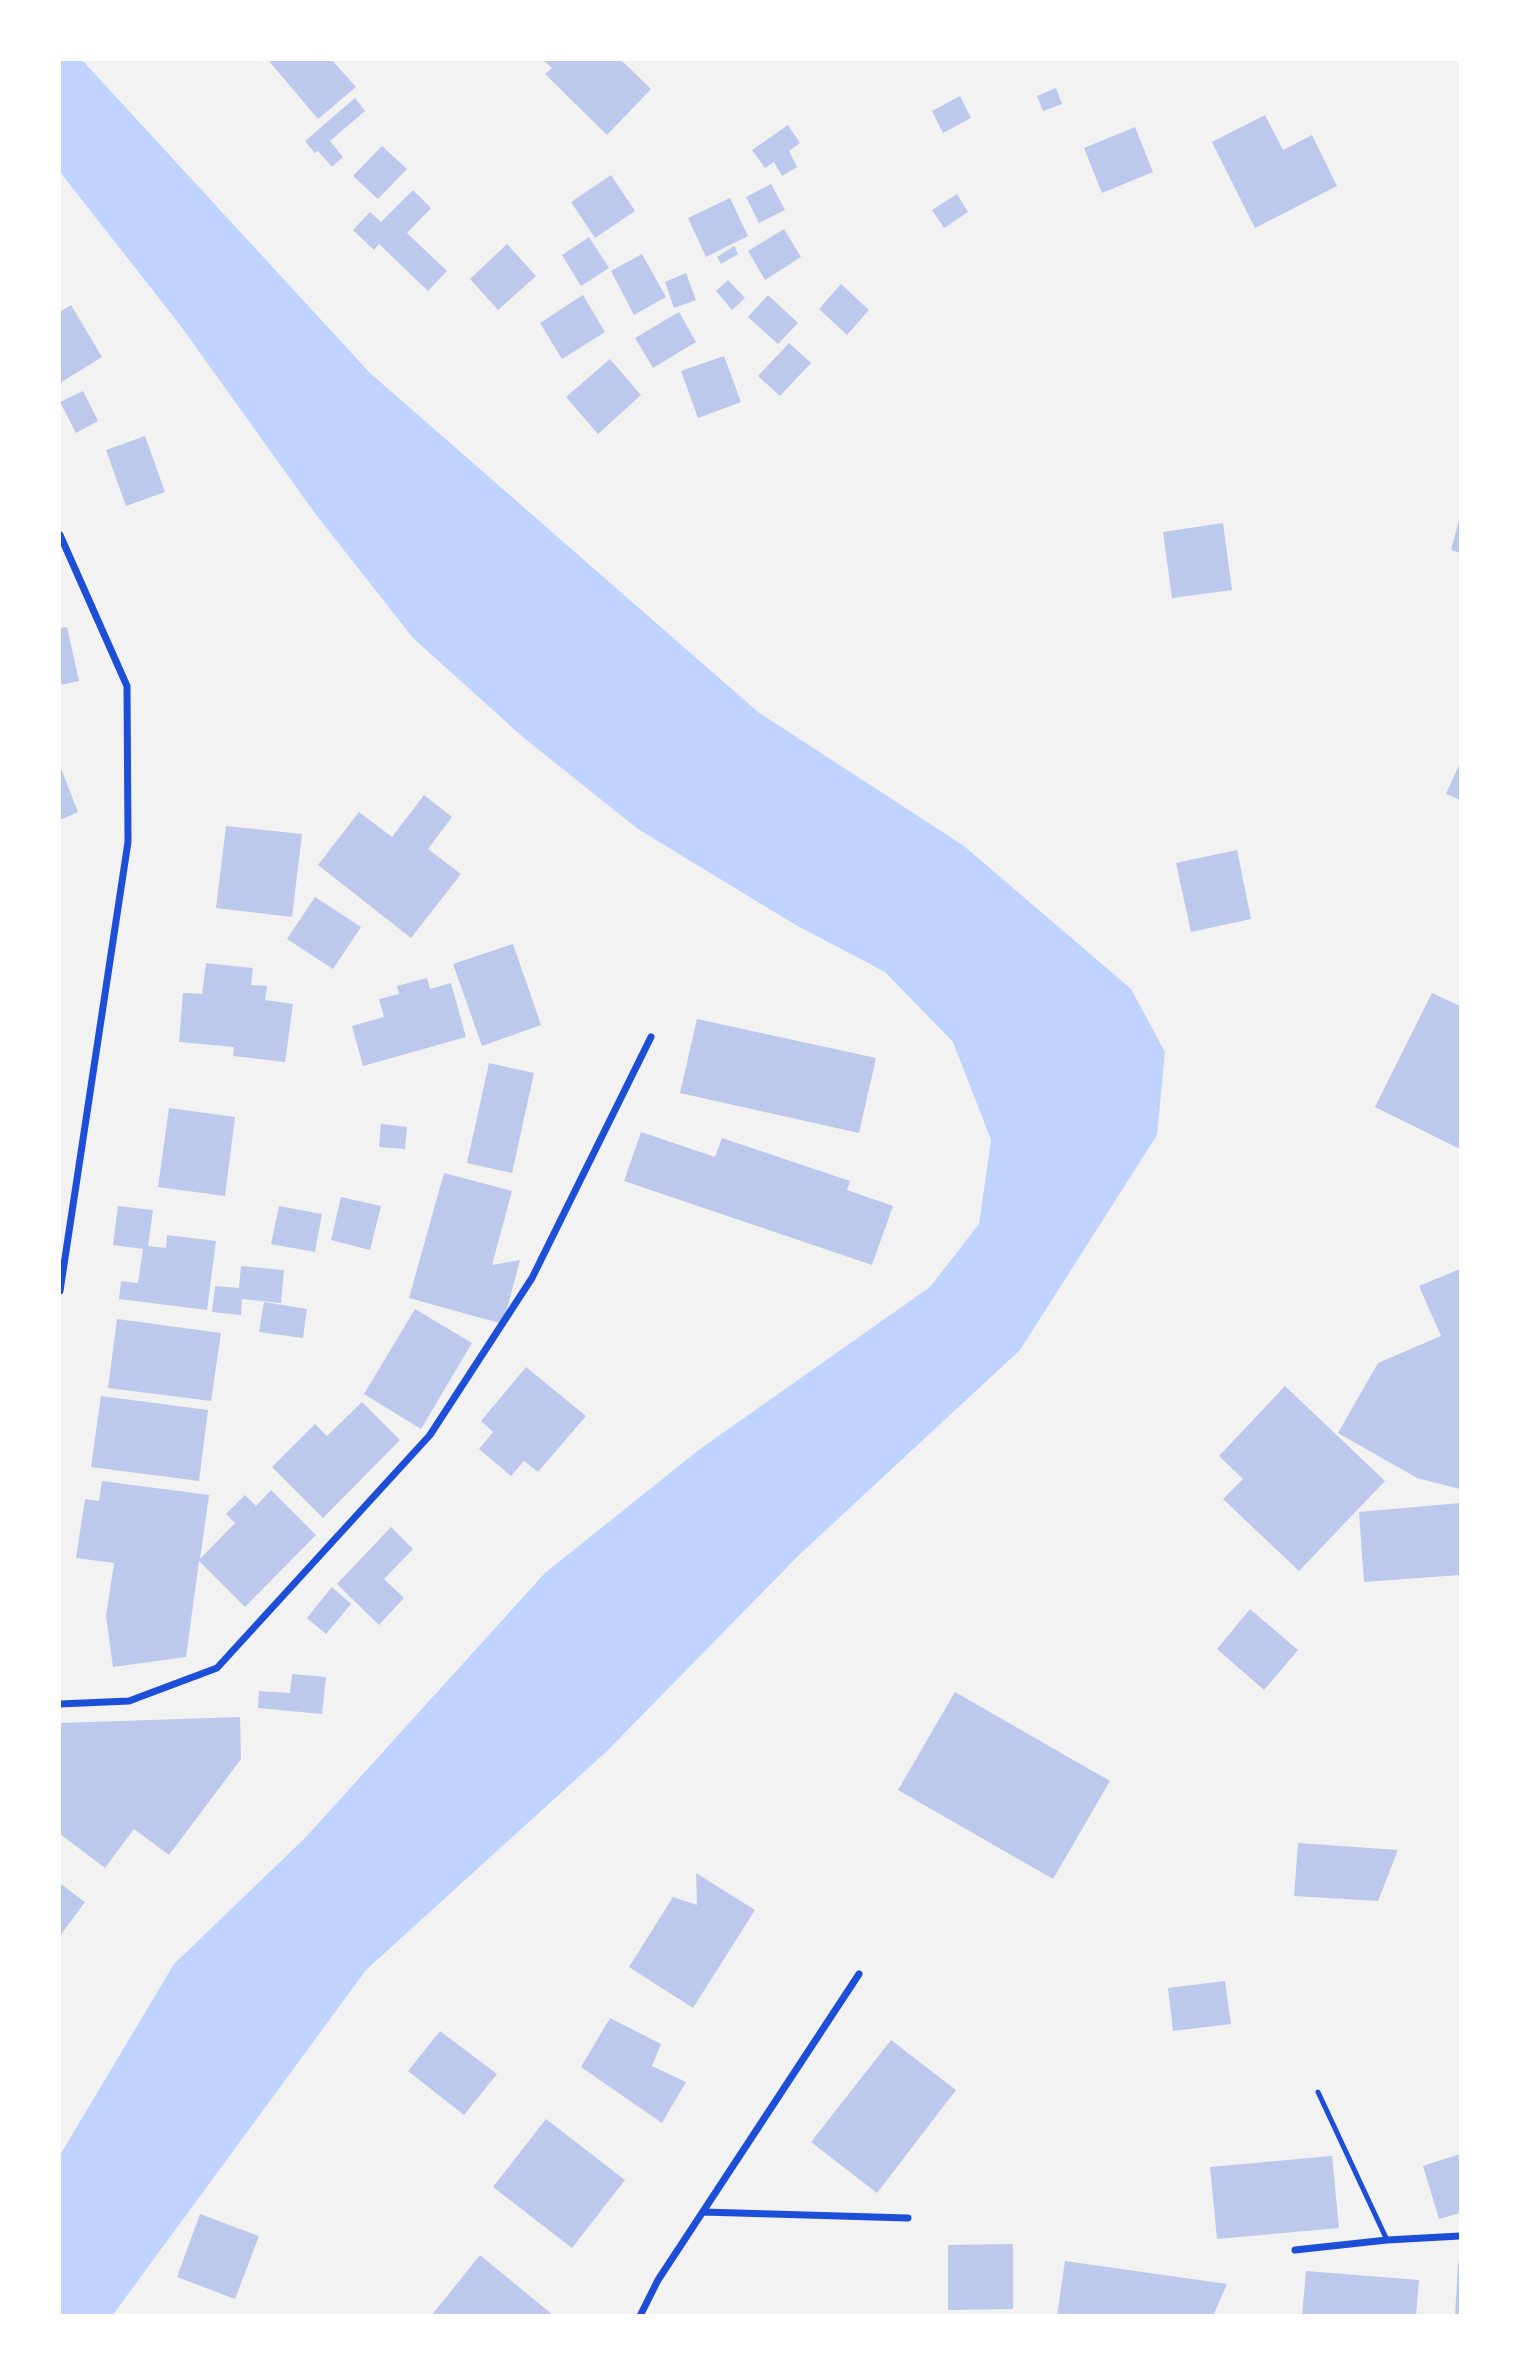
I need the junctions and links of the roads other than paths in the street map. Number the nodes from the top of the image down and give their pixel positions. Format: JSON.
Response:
{"nodes":[{"id":1,"x":60,"y":535,"type":"edge"},
{"id":2,"x":651,"y":1037,"type":"dead end"},
{"id":3,"x":60,"y":1291,"type":"edge"},
{"id":4,"x":60,"y":1704,"type":"edge"},
{"id":5,"x":859,"y":1974,"type":"dead end"},
{"id":6,"x":1318,"y":2092,"type":"dead end"},
{"id":7,"x":703,"y":2212,"type":"junction"},
{"id":8,"x":908,"y":2218,"type":"dead end"},
{"id":9,"x":1461,"y":2236,"type":"edge"},
{"id":10,"x":1387,"y":2240,"type":"junction"},
{"id":11,"x":1295,"y":2250,"type":"dead end"},
{"id":12,"x":640,"y":2315,"type":"edge"}],
"edges":[{"from":1,"to":3,"type":"street"},
{"from":2,"to":4,"type":"street"},
{"from":5,"to":7,"type":"street"},
{"from":6,"to":10,"type":"lane"},
{"from":7,"to":8,"type":"street"},
{"from":7,"to":12,"type":"street"},
{"from":9,"to":10,"type":"street"},
{"from":10,"to":11,"type":"street"}]}
